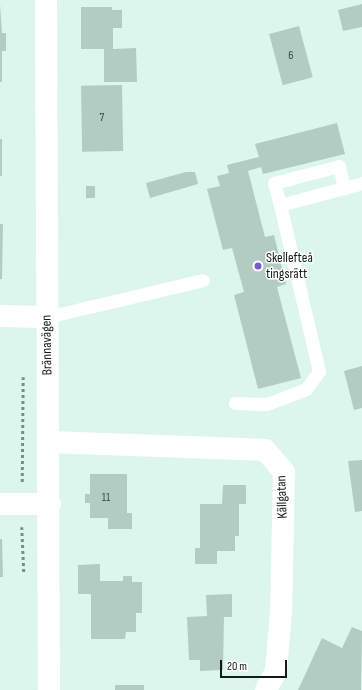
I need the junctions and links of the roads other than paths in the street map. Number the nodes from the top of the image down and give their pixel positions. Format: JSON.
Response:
{"nodes":[{"id":1,"x":46,"y":0,"type":"edge"},
{"id":2,"x":362,"y":183,"type":"edge"},
{"id":3,"x":344,"y":188,"type":"junction"},
{"id":4,"x":280,"y":205,"type":"junction"},
{"id":5,"x":204,"y":280,"type":"dead end"},
{"id":6,"x":0,"y":316,"type":"edge"},
{"id":7,"x":47,"y":317,"type":"junction"},
{"id":8,"x":235,"y":403,"type":"dead end"},
{"id":9,"x":50,"y":442,"type":"junction"},
{"id":10,"x":0,"y":504,"type":"edge"},
{"id":11,"x":50,"y":504,"type":"junction"},
{"id":12,"x":49,"y":690,"type":"edge"},
{"id":13,"x":266,"y":690,"type":"edge"}],
"edges":[{"from":1,"to":7,"type":"street","name":"Brännavägen"},
{"from":2,"to":3,"type":"lane"},
{"from":3,"to":4,"type":"lane"},
{"from":3,"to":4,"type":"lane"},
{"from":4,"to":8,"type":"lane"},
{"from":5,"to":7,"type":"lane"},
{"from":6,"to":7,"type":"street"},
{"from":7,"to":9,"type":"street","name":"Brännavägen"},
{"from":9,"to":11,"type":"street","name":"Brännavägen"},
{"from":9,"to":13,"type":"street","name":"Källgatan"},
{"from":10,"to":11,"type":"street"},
{"from":11,"to":12,"type":"street","name":"Brännavägen"}]}
